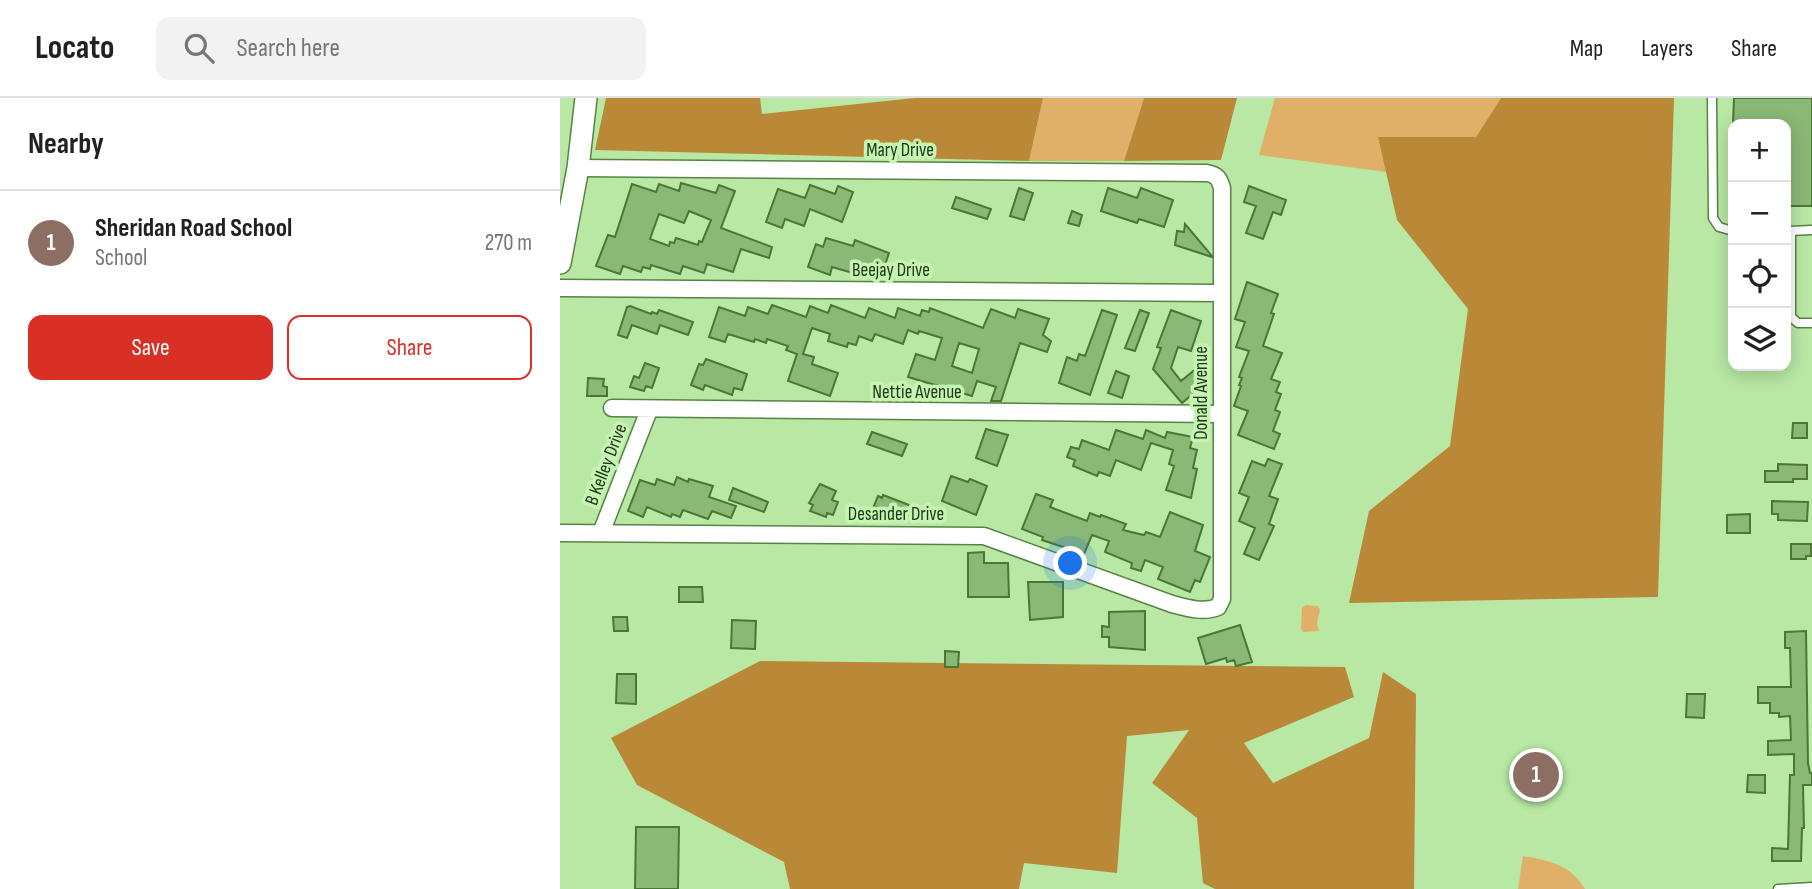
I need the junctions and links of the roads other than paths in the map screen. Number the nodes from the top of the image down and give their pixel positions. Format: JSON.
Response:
{"nodes":[{"id":1,"x":586,"y":98,"type":"edge"},
{"id":2,"x":1712,"y":98,"type":"edge"},
{"id":3,"x":578,"y":168,"type":"junction"},
{"id":4,"x":1220,"y":179,"type":"joint"},
{"id":5,"x":1728,"y":230,"type":"edge"},
{"id":6,"x":1812,"y":230,"type":"edge"},
{"id":7,"x":1791,"y":231,"type":"edge"},
{"id":8,"x":1788,"y":245,"type":"edge"},
{"id":9,"x":560,"y":263,"type":"edge"},
{"id":10,"x":560,"y":288,"type":"edge"},
{"id":11,"x":1221,"y":293,"type":"junction"},
{"id":12,"x":1812,"y":324,"type":"edge"},
{"id":13,"x":612,"y":408,"type":"dead end"},
{"id":14,"x":649,"y":410,"type":"junction"},
{"id":15,"x":1222,"y":414,"type":"junction"},
{"id":16,"x":560,"y":533,"type":"edge"},
{"id":17,"x":601,"y":533,"type":"junction"},
{"id":18,"x":1218,"y":607,"type":"joint"},
{"id":19,"x":1812,"y":887,"type":"edge"},
{"id":20,"x":1778,"y":889,"type":"edge"}],
"edges":[{"from":1,"to":3,"type":"street"},
{"from":2,"to":5,"type":"lane"},
{"from":3,"to":4,"type":"street","name":"Mary Drive"},
{"from":3,"to":9,"type":"street"},
{"from":4,"to":11,"type":"street","name":"Donald Avenue"},
{"from":6,"to":7,"type":"lane"},
{"from":8,"to":12,"type":"lane"},
{"from":10,"to":11,"type":"street","name":"Beejay Drive"},
{"from":11,"to":15,"type":"street","name":"Donald Avenue"},
{"from":13,"to":14,"type":"street","name":"Nettie Avenue"},
{"from":14,"to":15,"type":"street","name":"Nettie Avenue"},
{"from":14,"to":17,"type":"street","name":"B Kelley Drive"},
{"from":15,"to":18,"type":"street","name":"Donald Avenue"},
{"from":16,"to":17,"type":"street","name":"Desander Drive"},
{"from":17,"to":18,"type":"street","name":"Desander Drive"},
{"from":19,"to":20,"type":"lane"}]}
